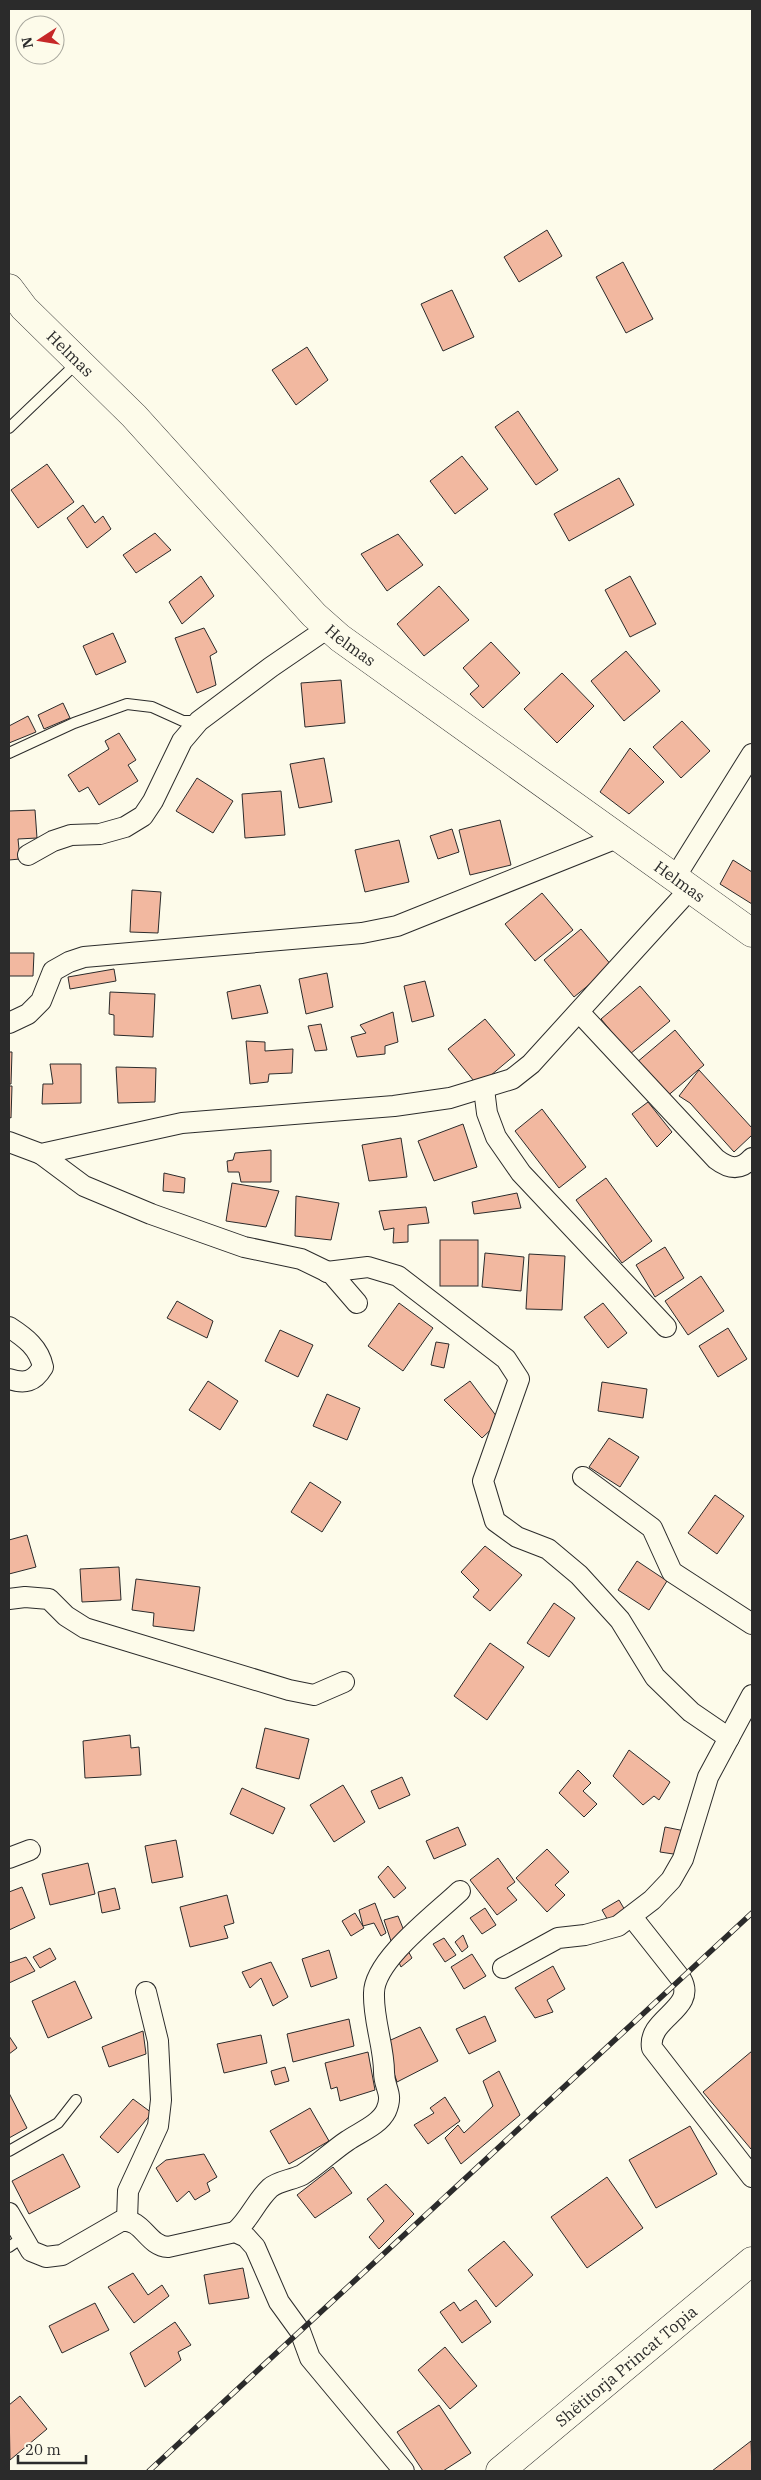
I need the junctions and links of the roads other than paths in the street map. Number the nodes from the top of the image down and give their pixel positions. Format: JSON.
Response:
{"nodes":[{"id":1,"x":9,"y":288,"type":"edge"},
{"id":2,"x":78,"y":361,"type":"junction"},
{"id":3,"x":9,"y":428,"type":"edge"},
{"id":4,"x":328,"y":628,"type":"junction"},
{"id":5,"x":199,"y":721,"type":"junction"},
{"id":6,"x":9,"y":753,"type":"edge"},
{"id":7,"x":752,"y":754,"type":"edge"},
{"id":8,"x":617,"y":838,"type":"junction"},
{"id":9,"x":28,"y":855,"type":"dead end"},
{"id":10,"x":681,"y":884,"type":"junction"},
{"id":11,"x":752,"y":933,"type":"edge"},
{"id":12,"x":579,"y":1012,"type":"junction"},
{"id":13,"x":9,"y":1023,"type":"edge"},
{"id":14,"x":484,"y":1089,"type":"junction"},
{"id":15,"x":9,"y":1142,"type":"edge"},
{"id":16,"x":40,"y":1154,"type":"junction"},
{"id":17,"x":752,"y":1158,"type":"edge"},
{"id":18,"x":327,"y":1272,"type":"junction"},
{"id":19,"x":356,"y":1303,"type":"dead end"},
{"id":20,"x":9,"y":1327,"type":"edge"},
{"id":21,"x":666,"y":1327,"type":"dead end"},
{"id":22,"x":9,"y":1379,"type":"edge"},
{"id":23,"x":583,"y":1477,"type":"dead end"},
{"id":24,"x":9,"y":1599,"type":"edge"},
{"id":25,"x":752,"y":1624,"type":"edge"},
{"id":26,"x":344,"y":1682,"type":"dead end"},
{"id":27,"x":752,"y":1695,"type":"edge"},
{"id":28,"x":729,"y":1738,"type":"junction"},
{"id":29,"x":30,"y":1850,"type":"dead end"},
{"id":30,"x":9,"y":1858,"type":"edge"},
{"id":31,"x":460,"y":1892,"type":"dead end"},
{"id":32,"x":632,"y":1917,"type":"junction"},
{"id":33,"x":503,"y":1968,"type":"dead end"},
{"id":34,"x":146,"y":1992,"type":"dead end"},
{"id":35,"x":76,"y":2100,"type":"dead end"},
{"id":36,"x":9,"y":2151,"type":"edge"},
{"id":37,"x":752,"y":2177,"type":"edge"},
{"id":38,"x":9,"y":2213,"type":"edge"},
{"id":39,"x":127,"y":2220,"type":"junction"},
{"id":40,"x":234,"y":2232,"type":"junction"},
{"id":41,"x":15,"y":2243,"type":"edge"},
{"id":42,"x":750,"y":2268,"type":"edge"},
{"id":43,"x":404,"y":2471,"type":"edge"},
{"id":44,"x":500,"y":2471,"type":"edge"}],
"edges":[{"from":1,"to":2,"type":"street","name":"Helmas"},
{"from":2,"to":3,"type":"lane"},
{"from":2,"to":4,"type":"street","name":"Helmas"},
{"from":4,"to":5,"type":"street"},
{"from":4,"to":8,"type":"street","name":"Helmas"},
{"from":5,"to":6,"type":"lane"},
{"from":5,"to":9,"type":"street"},
{"from":7,"to":10,"type":"street"},
{"from":8,"to":10,"type":"street","name":"Helmas"},
{"from":8,"to":13,"type":"street"},
{"from":10,"to":11,"type":"street","name":"Helmas"},
{"from":10,"to":12,"type":"street"},
{"from":12,"to":14,"type":"street"},
{"from":12,"to":17,"type":"street"},
{"from":14,"to":16,"type":"street"},
{"from":14,"to":21,"type":"street"},
{"from":15,"to":16,"type":"street"},
{"from":16,"to":18,"type":"street"},
{"from":18,"to":19,"type":"street"},
{"from":18,"to":28,"type":"street"},
{"from":20,"to":22,"type":"street"},
{"from":23,"to":25,"type":"street"},
{"from":24,"to":26,"type":"street"},
{"from":27,"to":28,"type":"street"},
{"from":28,"to":32,"type":"street"},
{"from":29,"to":30,"type":"street"},
{"from":31,"to":40,"type":"street"},
{"from":32,"to":33,"type":"street"},
{"from":32,"to":37,"type":"street"},
{"from":34,"to":39,"type":"street"},
{"from":35,"to":36,"type":"lane"},
{"from":38,"to":41,"type":"street"},
{"from":39,"to":40,"type":"street"},
{"from":39,"to":41,"type":"street"},
{"from":40,"to":43,"type":"street"},
{"from":42,"to":44,"type":"street","name":"Shëtitorja Princat Topia"}]}
